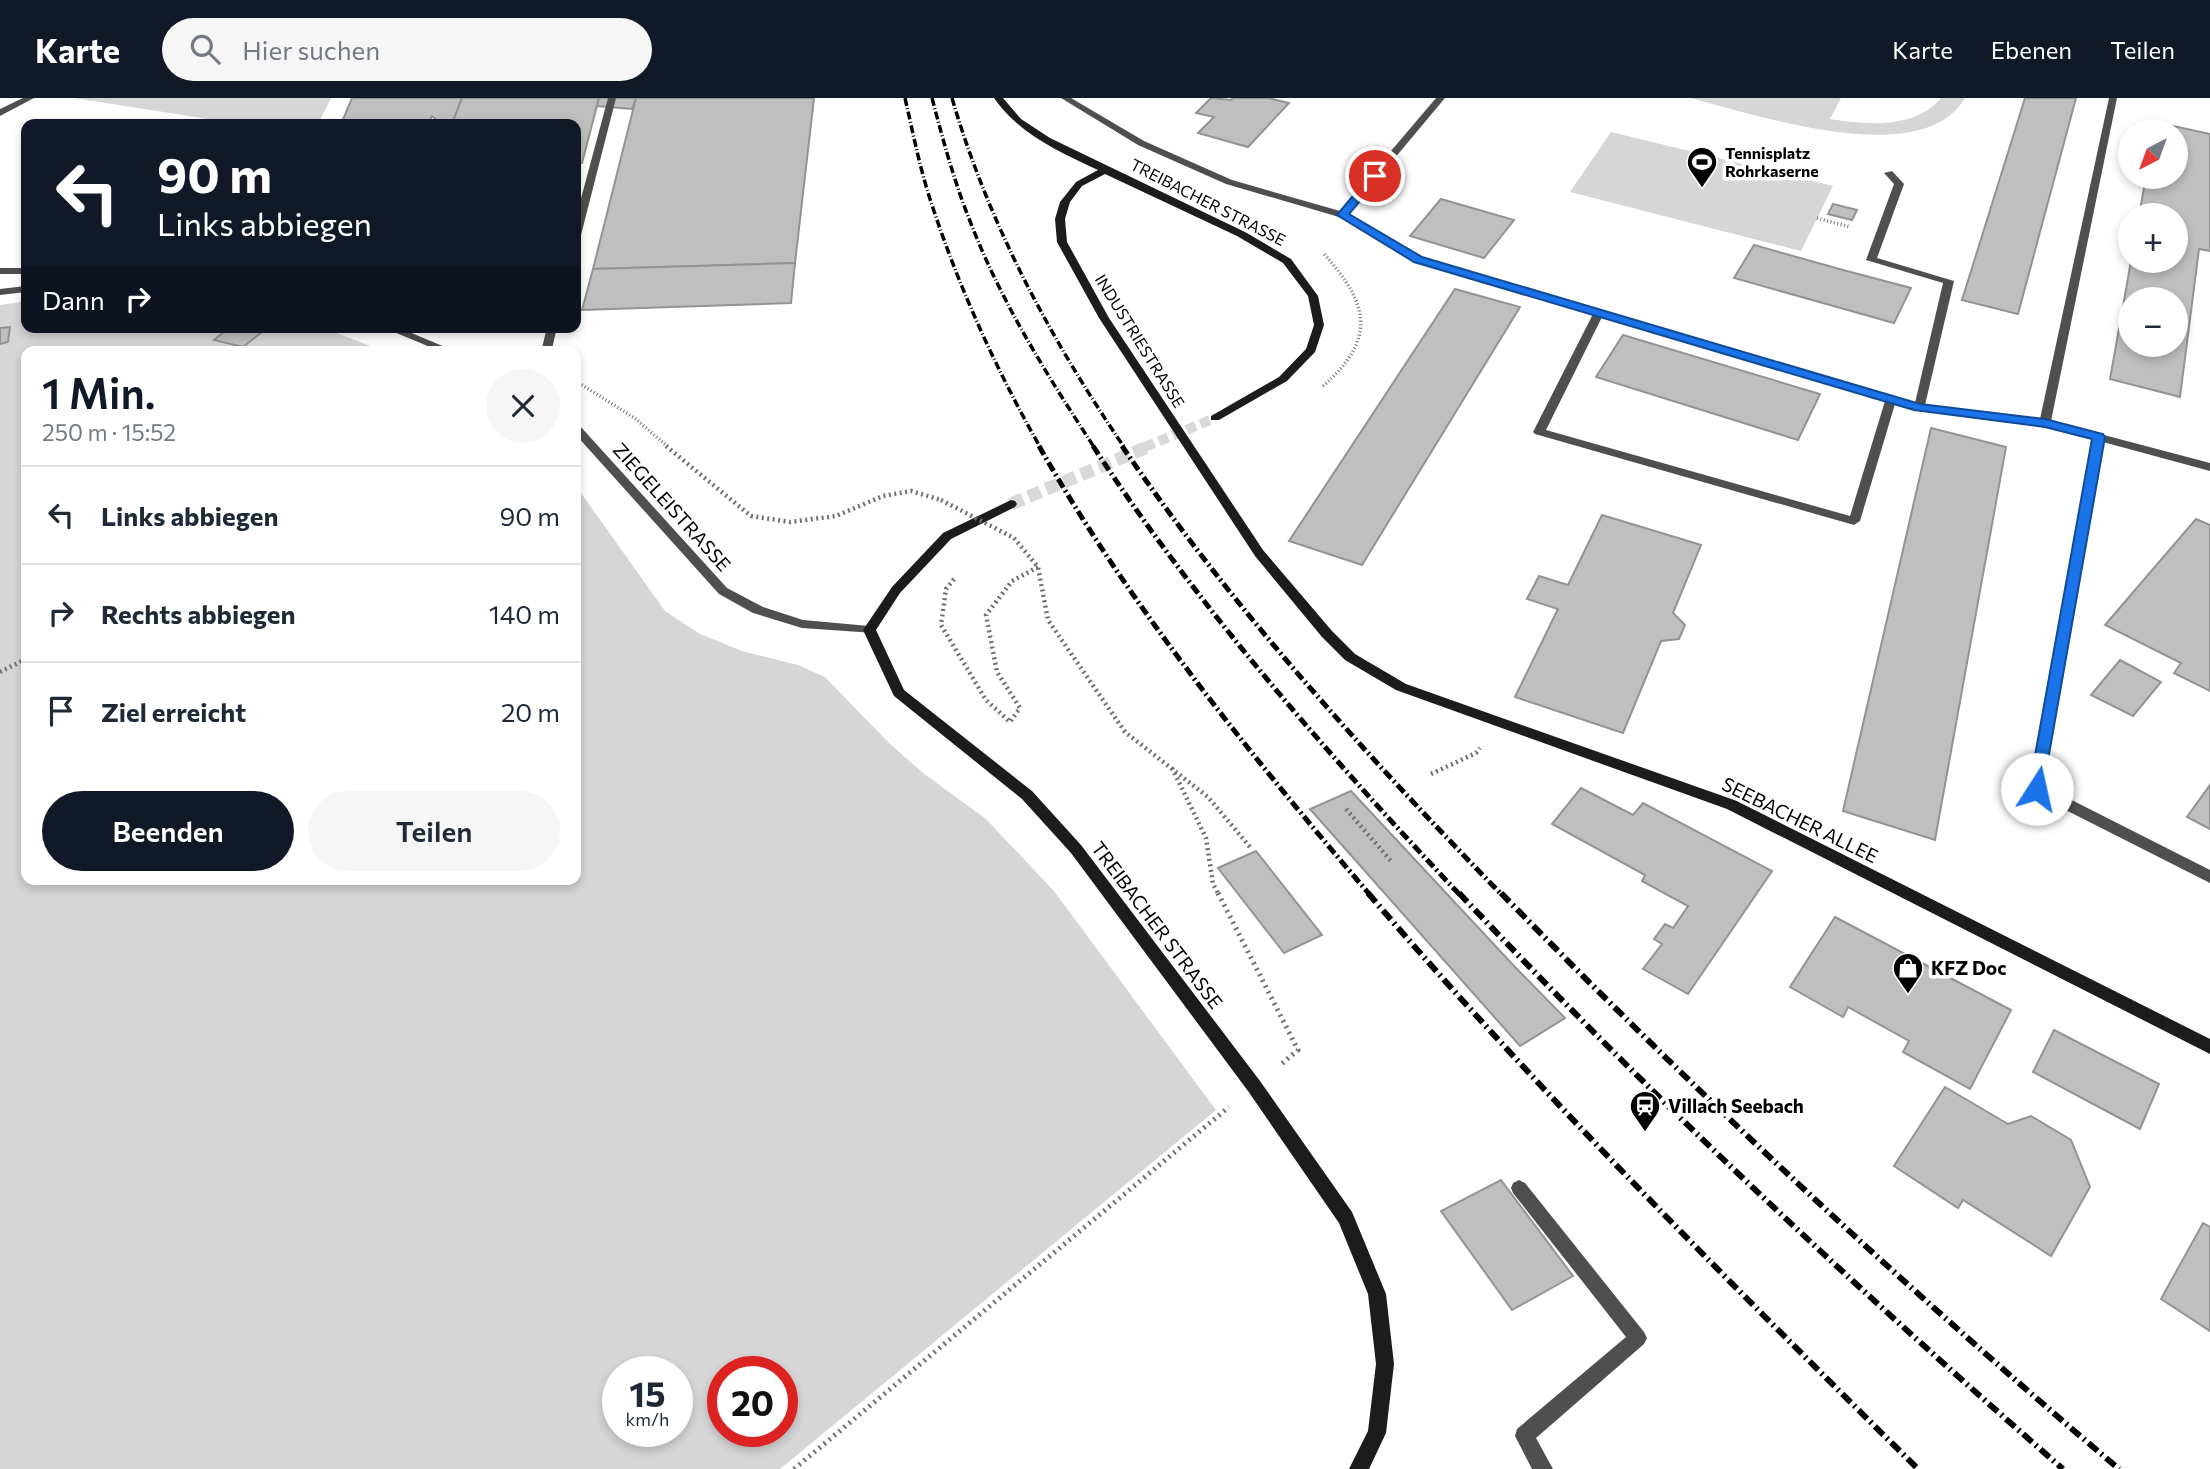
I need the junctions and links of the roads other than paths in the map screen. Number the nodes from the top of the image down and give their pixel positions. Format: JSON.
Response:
{"nodes":[{"id":1,"x":30,"y":98,"type":"edge"},
{"id":2,"x":612,"y":98,"type":"edge"},
{"id":3,"x":998,"y":98,"type":"edge"},
{"id":4,"x":1065,"y":98,"type":"edge"},
{"id":5,"x":1441,"y":98,"type":"edge"},
{"id":6,"x":2113,"y":98,"type":"edge"},
{"id":7,"x":0,"y":113,"type":"edge"},
{"id":8,"x":1105,"y":170,"type":"junction"},
{"id":9,"x":1889,"y":173,"type":"dead end"},
{"id":10,"x":1342,"y":215,"type":"junction"},
{"id":11,"x":581,"y":216,"type":"edge"},
{"id":12,"x":0,"y":271,"type":"edge"},
{"id":13,"x":21,"y":271,"type":"edge"},
{"id":14,"x":21,"y":290,"type":"edge"},
{"id":15,"x":0,"y":292,"type":"edge"},
{"id":16,"x":1599,"y":313,"type":"junction"},
{"id":17,"x":403,"y":333,"type":"edge"},
{"id":18,"x":436,"y":346,"type":"edge"},
{"id":19,"x":1891,"y":400,"type":"junction"},
{"id":20,"x":1919,"y":408,"type":"junction"},
{"id":21,"x":1215,"y":418,"type":"tunnel mouth"},
{"id":22,"x":2045,"y":423,"type":"junction"},
{"id":23,"x":581,"y":434,"type":"edge"},
{"id":24,"x":2098,"y":437,"type":"junction"},
{"id":25,"x":2210,"y":467,"type":"edge"},
{"id":26,"x":1011,"y":504,"type":"tunnel mouth"},
{"id":27,"x":869,"y":630,"type":"junction"},
{"id":28,"x":1327,"y":634,"type":"joint"},
{"id":29,"x":2210,"y":877,"type":"edge"},
{"id":30,"x":2210,"y":1047,"type":"edge"},
{"id":31,"x":1519,"y":1188,"type":"dead end"},
{"id":32,"x":1359,"y":1469,"type":"edge"},
{"id":33,"x":1543,"y":1469,"type":"edge"}],
"edges":[{"from":1,"to":7,"type":"street"},
{"from":2,"to":11,"type":"street"},
{"from":3,"to":8,"type":"street"},
{"from":4,"to":10,"type":"street"},
{"from":5,"to":10,"type":"street"},
{"from":6,"to":22,"type":"street"},
{"from":8,"to":21,"type":"street","name":"TREIBACHER STRASSE"},
{"from":8,"to":28,"type":"street","name":"INDUSTRIESTRASSE"},
{"from":9,"to":20,"type":"street"},
{"from":10,"to":16,"type":"street"},
{"from":12,"to":13,"type":"street"},
{"from":14,"to":15,"type":"street"},
{"from":16,"to":19,"type":"street"},
{"from":16,"to":19,"type":"street"},
{"from":17,"to":18,"type":"street"},
{"from":19,"to":20,"type":"street"},
{"from":20,"to":22,"type":"street"},
{"from":22,"to":24,"type":"street"},
{"from":23,"to":27,"type":"street","name":"ZIEGELEISTRASSE"},
{"from":24,"to":25,"type":"street"},
{"from":24,"to":29,"type":"street"},
{"from":26,"to":27,"type":"street"},
{"from":27,"to":32,"type":"street","name":"TREIBACHER STRASSE"},
{"from":28,"to":30,"type":"street","name":"SEEBACHER ALLEE"},
{"from":31,"to":33,"type":"street"}]}
